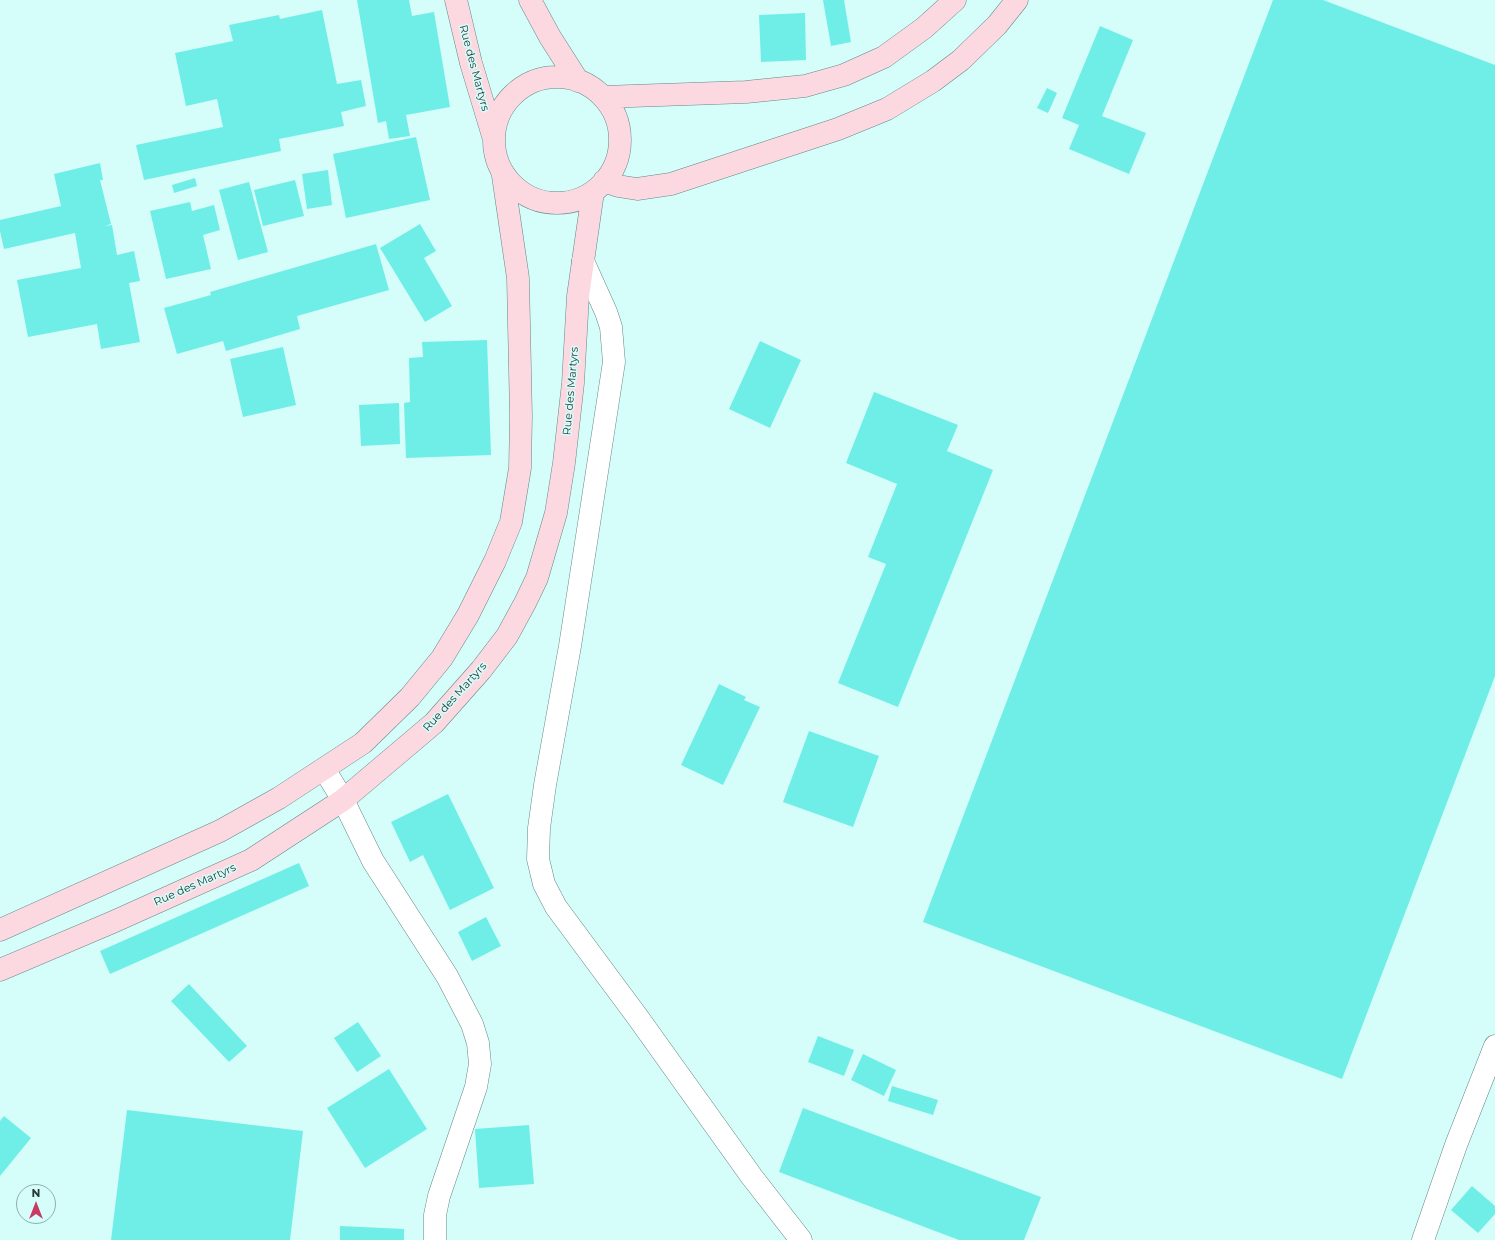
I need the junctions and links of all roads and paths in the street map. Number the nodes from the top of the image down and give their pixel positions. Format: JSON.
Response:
{"nodes":[{"id":1,"x":456,"y":0,"type":"edge"},
{"id":2,"x":530,"y":0,"type":"edge"},
{"id":3,"x":955,"y":0,"type":"edge"},
{"id":4,"x":1018,"y":0,"type":"edge"},
{"id":5,"x":578,"y":81,"type":"junction"},
{"id":6,"x":603,"y":97,"type":"junction"},
{"id":7,"x":493,"y":136,"type":"junction"},
{"id":8,"x":503,"y":176,"type":"junction"},
{"id":9,"x":598,"y":187,"type":"junction"},
{"id":10,"x":583,"y":260,"type":"junction"},
{"id":11,"x":324,"y":769,"type":"junction"},
{"id":12,"x":343,"y":800,"type":"junction"},
{"id":13,"x":0,"y":930,"type":"edge"},
{"id":14,"x":0,"y":970,"type":"edge"},
{"id":15,"x":1495,"y":1046,"type":"edge"},
{"id":16,"x":435,"y":1240,"type":"edge"},
{"id":17,"x":801,"y":1240,"type":"edge"},
{"id":18,"x":1423,"y":1240,"type":"edge"}],
"edges":[{"from":1,"to":7,"type":"main road","name":"Rue des Martyrs"},
{"from":2,"to":5,"type":"main road"},
{"from":3,"to":6,"type":"main road"},
{"from":4,"to":9,"type":"main road"},
{"from":5,"to":6,"type":"main road"},
{"from":5,"to":7,"type":"main road"},
{"from":6,"to":9,"type":"main road"},
{"from":7,"to":8,"type":"main road"},
{"from":8,"to":9,"type":"main road"},
{"from":8,"to":11,"type":"main road"},
{"from":9,"to":10,"type":"main road","name":"Rue des Martyrs"},
{"from":10,"to":12,"type":"main road","name":"Rue des Martyrs"},
{"from":10,"to":17,"type":"street"},
{"from":11,"to":12,"type":"street"},
{"from":11,"to":13,"type":"main road"},
{"from":12,"to":14,"type":"main road","name":"Rue des Martyrs"},
{"from":12,"to":16,"type":"street"},
{"from":15,"to":18,"type":"street"}]}
